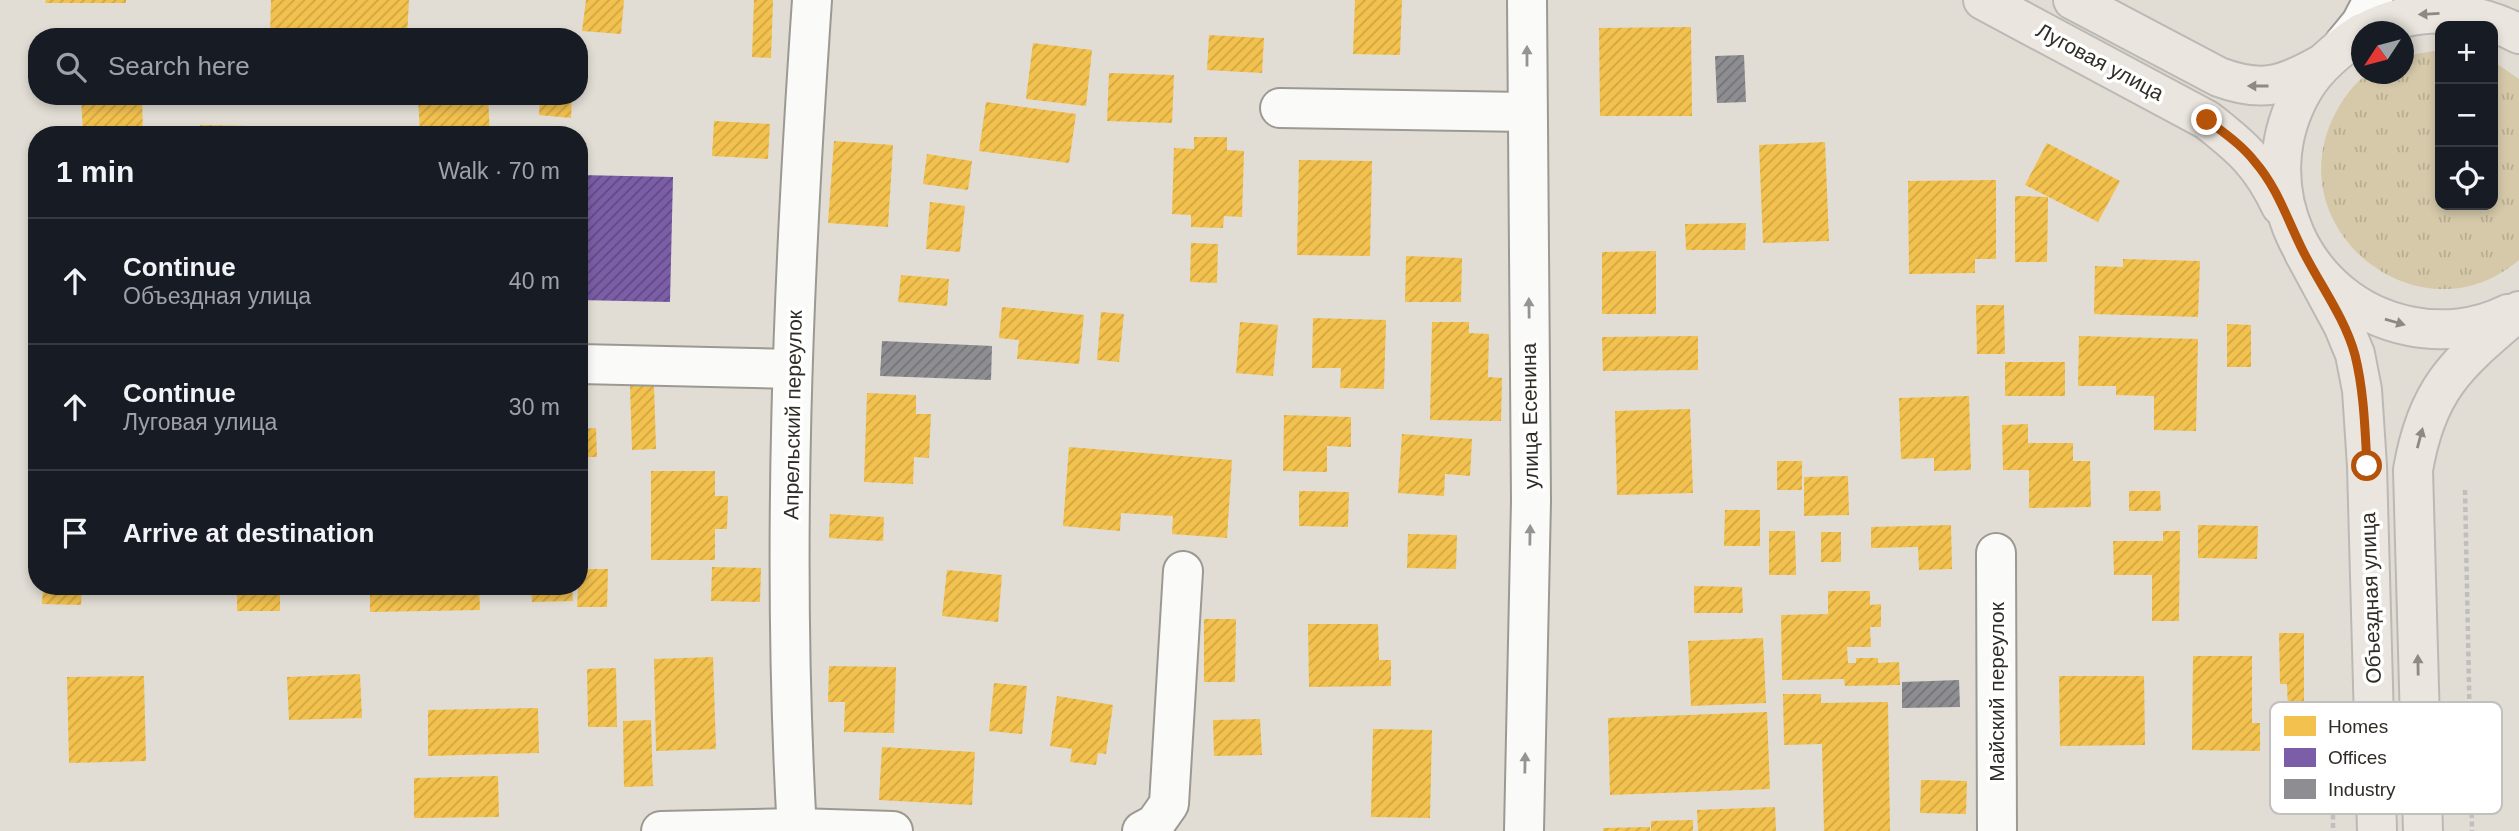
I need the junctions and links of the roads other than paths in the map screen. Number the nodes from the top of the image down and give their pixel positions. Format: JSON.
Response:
{"nodes":[{"id":1,"x":812,"y":0,"type":"edge"},
{"id":2,"x":1527,"y":0,"type":"edge"},
{"id":3,"x":1983,"y":0,"type":"edge"},
{"id":4,"x":2073,"y":0,"type":"edge"},
{"id":5,"x":2373,"y":0,"type":"edge"},
{"id":6,"x":2477,"y":0,"type":"edge"},
{"id":7,"x":2519,"y":34,"type":"edge"},
{"id":8,"x":2348,"y":44,"type":"edge"},
{"id":9,"x":1280,"y":108,"type":"dead end"},
{"id":10,"x":1527,"y":113,"type":"junction"},
{"id":11,"x":2297,"y":239,"type":"junction"},
{"id":12,"x":2519,"y":309,"type":"edge"},
{"id":13,"x":588,"y":364,"type":"edge"},
{"id":14,"x":792,"y":369,"type":"junction"},
{"id":15,"x":1996,"y":553,"type":"dead end"},
{"id":16,"x":1183,"y":571,"type":"dead end"},
{"id":17,"x":2373,"y":702,"type":"edge"},
{"id":18,"x":2419,"y":702,"type":"edge"},
{"id":19,"x":797,"y":830,"type":"edge"},
{"id":20,"x":661,"y":831,"type":"edge"},
{"id":21,"x":893,"y":831,"type":"edge"},
{"id":22,"x":1142,"y":831,"type":"edge"},
{"id":23,"x":1524,"y":831,"type":"edge"},
{"id":24,"x":1997,"y":831,"type":"edge"}],
"edges":[{"from":1,"to":14,"type":"street","name":"Апрельский переулок"},
{"from":10,"to":2,"type":"street","name":"улица Есенина","one_way":true},
{"from":3,"to":11,"type":"main road","name":"Луговая улица"},
{"from":8,"to":4,"type":"main road","name":"Луговая улица","one_way":true},
{"from":5,"to":8,"type":"street"},
{"from":6,"to":7,"type":"street"},
{"from":7,"to":8,"type":"main road","name":"Луговая улица","one_way":true},
{"from":8,"to":11,"type":"main road"},
{"from":9,"to":10,"type":"street"},
{"from":23,"to":10,"type":"street","name":"улица Есенина","one_way":true},
{"from":11,"to":12,"type":"main road","one_way":true},
{"from":11,"to":17,"type":"main road","name":"Объездная улица"},
{"from":18,"to":12,"type":"main road","one_way":true},
{"from":13,"to":14,"type":"street"},
{"from":14,"to":19,"type":"street","name":"Апрельский переулок"},
{"from":15,"to":24,"type":"street","name":"Майский переулок"},
{"from":16,"to":22,"type":"street"},
{"from":19,"to":20,"type":"street"},
{"from":19,"to":21,"type":"street"}]}
